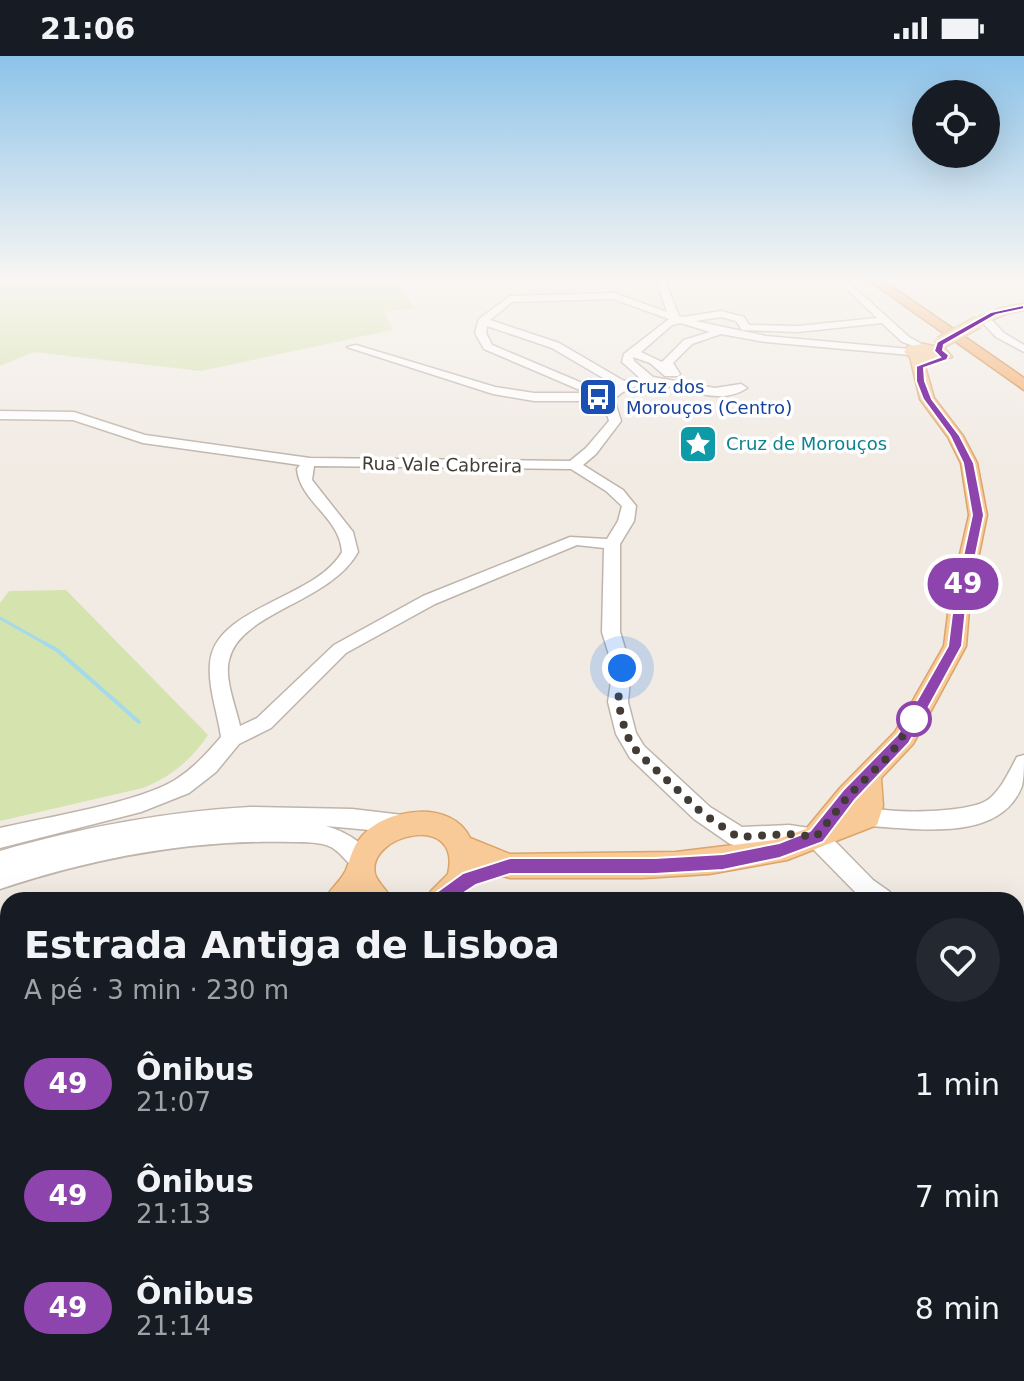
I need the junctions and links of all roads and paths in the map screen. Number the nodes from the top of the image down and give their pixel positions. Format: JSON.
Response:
{"nodes":[{"id":1,"x":482,"y":341,"type":"edge"},
{"id":2,"x":541,"y":341,"type":"edge"},
{"id":3,"x":650,"y":341,"type":"edge"},
{"id":4,"x":692,"y":341,"type":"edge"},
{"id":5,"x":790,"y":341,"type":"edge"},
{"id":6,"x":910,"y":341,"type":"edge"},
{"id":7,"x":941,"y":341,"type":"edge"},
{"id":8,"x":966,"y":341,"type":"edge"},
{"id":9,"x":967,"y":341,"type":"edge"},
{"id":10,"x":968,"y":341,"type":"edge"},
{"id":11,"x":970,"y":341,"type":"edge"},
{"id":12,"x":352,"y":347,"type":"dead end"},
{"id":13,"x":922,"y":351,"type":"junction"},
{"id":14,"x":632,"y":353,"type":"junction"},
{"id":15,"x":1024,"y":367,"type":"edge"},
{"id":16,"x":1024,"y":376,"type":"edge"},
{"id":17,"x":649,"y":379,"type":"junction"},
{"id":18,"x":621,"y":384,"type":"junction"},
{"id":19,"x":1024,"y":385,"type":"edge"},
{"id":20,"x":741,"y":388,"type":"dead end"},
{"id":21,"x":1024,"y":395,"type":"edge"},
{"id":22,"x":608,"y":400,"type":"junction"},
{"id":23,"x":0,"y":415,"type":"edge"},
{"id":24,"x":559,"y":452,"type":"dead end"},
{"id":25,"x":310,"y":462,"type":"junction"},
{"id":26,"x":570,"y":465,"type":"junction"},
{"id":27,"x":612,"y":544,"type":"junction"},
{"id":28,"x":232,"y":739,"type":"junction"},
{"id":29,"x":1024,"y":763,"type":"edge"},
{"id":30,"x":862,"y":786,"type":"junction"},
{"id":31,"x":867,"y":817,"type":"junction"},
{"id":32,"x":904,"y":818,"type":"junction"},
{"id":33,"x":403,"y":824,"type":"junction"},
{"id":34,"x":816,"y":837,"type":"junction"},
{"id":35,"x":0,"y":838,"type":"edge"},
{"id":36,"x":461,"y":847,"type":"junction"},
{"id":37,"x":0,"y":861,"type":"edge"},
{"id":38,"x":510,"y":866,"type":"junction"},
{"id":39,"x":361,"y":867,"type":"junction"},
{"id":40,"x":0,"y":879,"type":"edge"},
{"id":41,"x":344,"y":892,"type":"edge"},
{"id":42,"x":370,"y":892,"type":"edge"},
{"id":43,"x":450,"y":892,"type":"edge"},
{"id":44,"x":451,"y":892,"type":"edge"},
{"id":45,"x":871,"y":892,"type":"edge"}],
"edges":[{"from":1,"to":22,"type":"street"},
{"from":2,"to":18,"type":"street"},
{"from":3,"to":14,"type":"street"},
{"from":4,"to":14,"type":"street"},
{"from":5,"to":13,"type":"street"},
{"from":6,"to":13,"type":"street"},
{"from":7,"to":13,"type":"main road","bridge":true},
{"from":8,"to":21,"type":"highway"},
{"from":9,"to":19,"type":"highway"},
{"from":10,"to":16,"type":"highway"},
{"from":11,"to":15,"type":"highway"},
{"from":12,"to":22,"type":"street"},
{"from":13,"to":30,"type":"main road"},
{"from":14,"to":17,"type":"street"},
{"from":17,"to":18,"type":"street"},
{"from":17,"to":20,"type":"street"},
{"from":18,"to":22,"type":"street"},
{"from":22,"to":26,"type":"street"},
{"from":23,"to":25,"type":"street","name":"Rua Vale Cabreira"},
{"from":24,"to":26,"type":"street"},
{"from":25,"to":26,"type":"street","name":"Rua Vale Cabreira"},
{"from":25,"to":28,"type":"street"},
{"from":26,"to":27,"type":"street"},
{"from":27,"to":28,"type":"street"},
{"from":27,"to":34,"type":"street"},
{"from":28,"to":35,"type":"street"},
{"from":29,"to":32,"type":"street"},
{"from":30,"to":31,"type":"main road"},
{"from":30,"to":32,"type":"street"},
{"from":30,"to":34,"type":"main road"},
{"from":31,"to":32,"type":"street"},
{"from":31,"to":34,"type":"main road"},
{"from":33,"to":36,"type":"main road"},
{"from":33,"to":37,"type":"street"},
{"from":33,"to":39,"type":"main road"},
{"from":34,"to":38,"type":"main road"},
{"from":34,"to":45,"type":"street"},
{"from":36,"to":38,"type":"main road"},
{"from":36,"to":43,"type":"main road"},
{"from":38,"to":44,"type":"main road"},
{"from":39,"to":40,"type":"street"},
{"from":39,"to":41,"type":"main road"},
{"from":39,"to":42,"type":"main road"}]}
